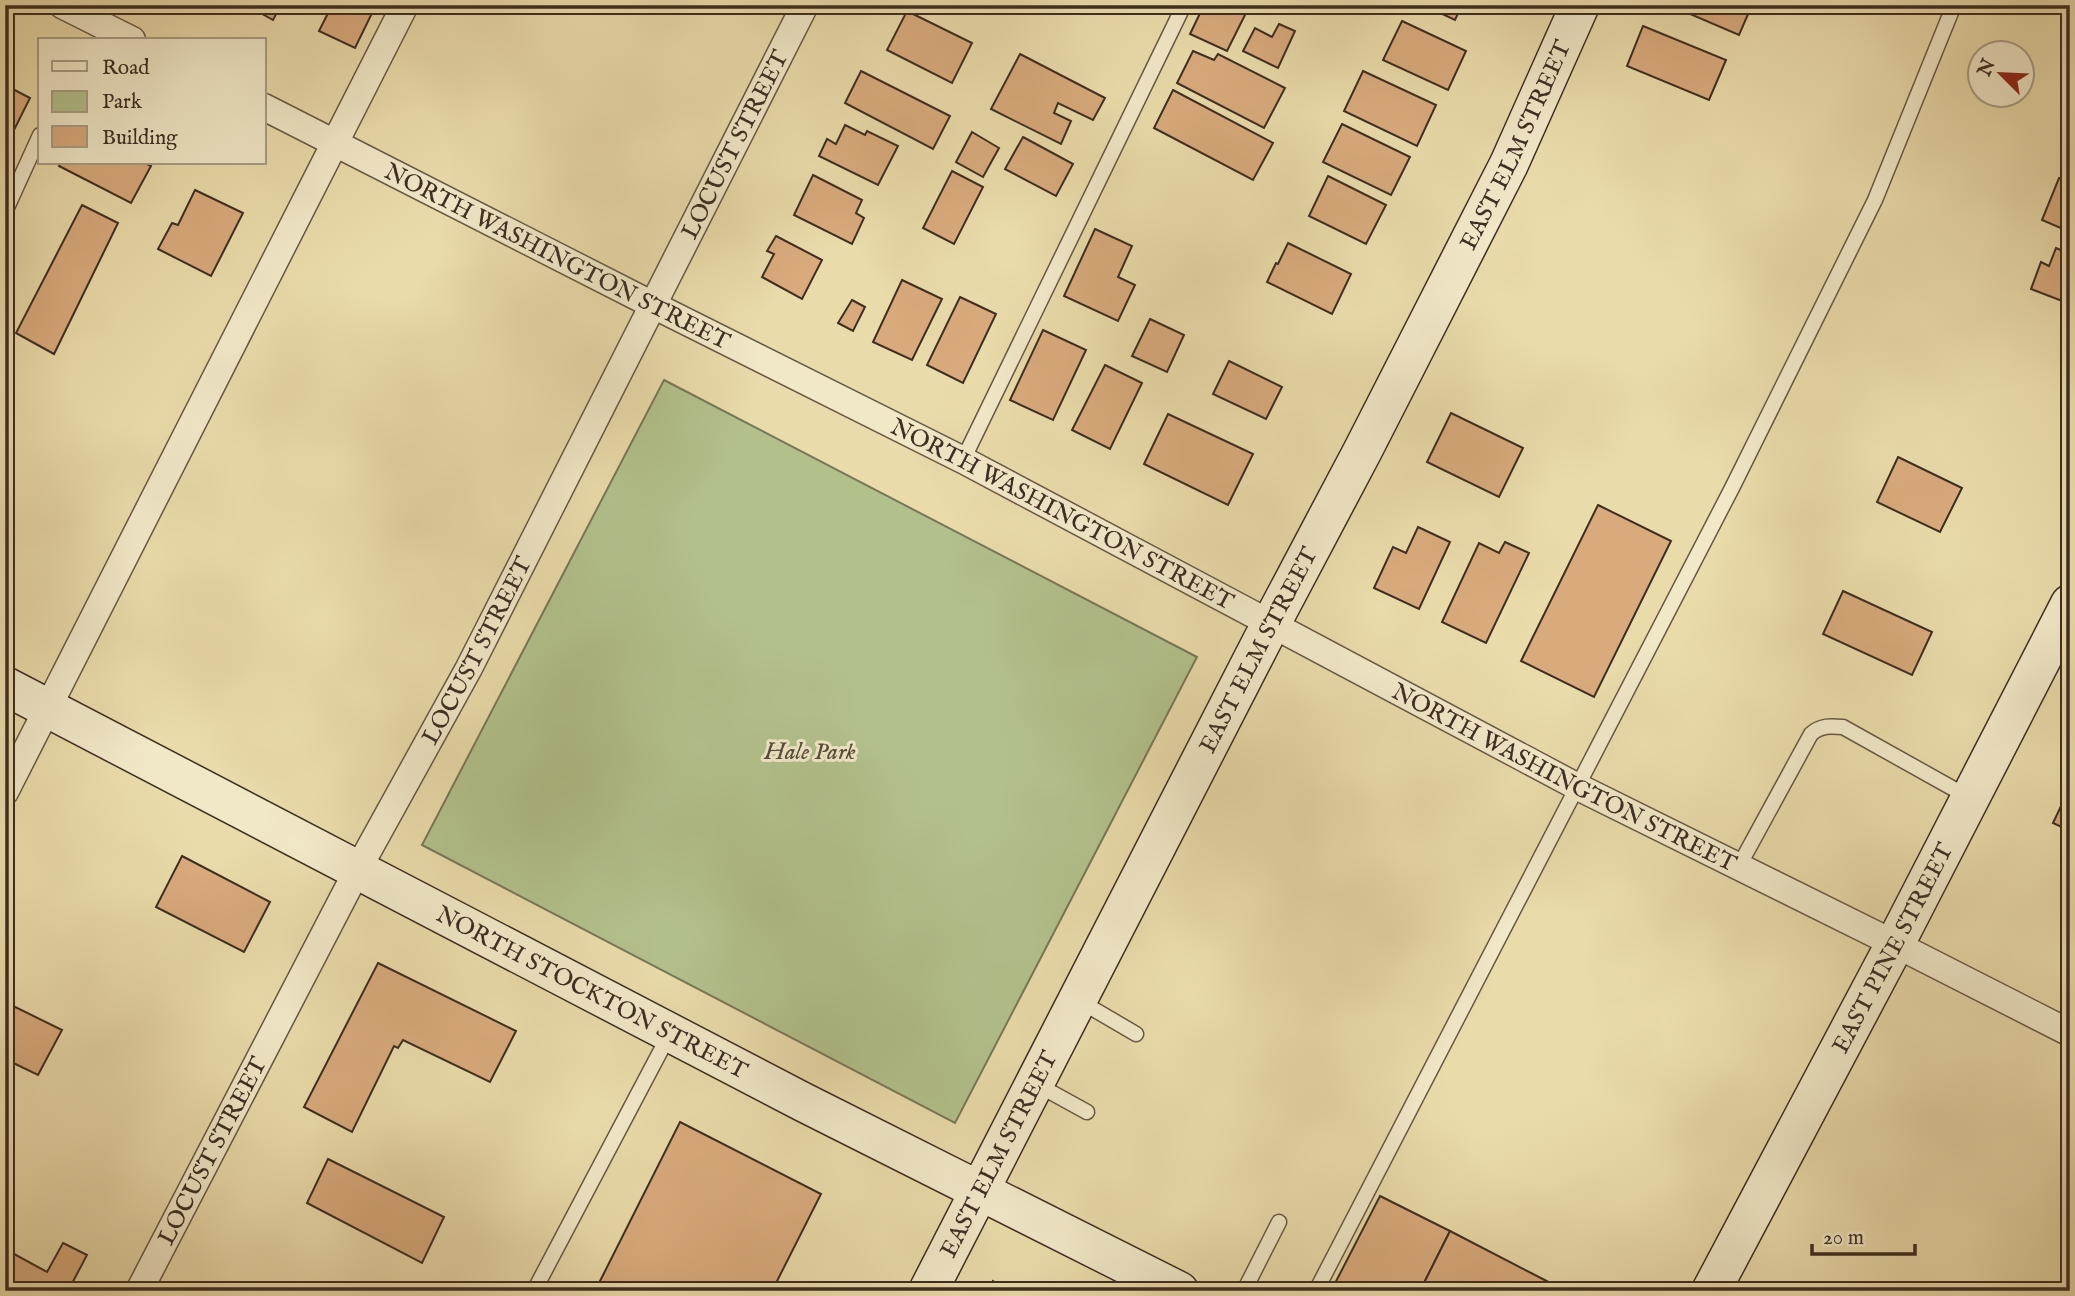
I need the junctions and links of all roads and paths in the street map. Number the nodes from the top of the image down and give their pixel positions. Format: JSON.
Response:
{"nodes":[{"id":1,"x":62,"y":5,"type":"edge"},
{"id":2,"x":405,"y":5,"type":"edge"},
{"id":3,"x":806,"y":5,"type":"edge"},
{"id":4,"x":1184,"y":5,"type":"edge"},
{"id":5,"x":1580,"y":5,"type":"edge"},
{"id":6,"x":1954,"y":5,"type":"edge"},
{"id":7,"x":126,"y":38,"type":"edge"},
{"id":8,"x":266,"y":108,"type":"edge"},
{"id":9,"x":38,"y":139,"type":"edge"},
{"id":10,"x":334,"y":142,"type":"junction"},
{"id":11,"x":5,"y":212,"type":"edge"},
{"id":12,"x":653,"y":305,"type":"junction"},
{"id":13,"x":963,"y":460,"type":"junction"},
{"id":14,"x":2070,"y":604,"type":"edge"},
{"id":15,"x":1271,"y":623,"type":"junction"},
{"id":16,"x":5,"y":686,"type":"edge"},
{"id":17,"x":49,"y":709,"type":"junction"},
{"id":18,"x":1576,"y":786,"type":"junction"},
{"id":19,"x":5,"y":792,"type":"edge"},
{"id":20,"x":1970,"y":798,"type":"junction"},
{"id":21,"x":1739,"y":866,"type":"junction"},
{"id":22,"x":358,"y":869,"type":"junction"},
{"id":23,"x":1895,"y":944,"type":"junction"},
{"id":24,"x":1077,"y":1000,"type":"junction"},
{"id":25,"x":670,"y":1033,"type":"junction"},
{"id":26,"x":2070,"y":1033,"type":"edge"},
{"id":27,"x":1136,"y":1034,"type":"dead end"},
{"id":28,"x":1034,"y":1083,"type":"junction"},
{"id":29,"x":1087,"y":1112,"type":"dead end"},
{"id":30,"x":979,"y":1190,"type":"junction"},
{"id":31,"x":1279,"y":1222,"type":"dead end"},
{"id":32,"x":139,"y":1291,"type":"edge"},
{"id":33,"x":534,"y":1291,"type":"edge"},
{"id":34,"x":928,"y":1291,"type":"edge"},
{"id":35,"x":1179,"y":1291,"type":"edge"},
{"id":36,"x":1244,"y":1291,"type":"edge"},
{"id":37,"x":1316,"y":1291,"type":"edge"},
{"id":38,"x":1711,"y":1291,"type":"edge"}],
"edges":[{"from":1,"to":7,"type":"street"},
{"from":2,"to":10,"type":"street"},
{"from":3,"to":12,"type":"street","name":"LOCUST STREET"},
{"from":4,"to":13,"type":"lane"},
{"from":5,"to":15,"type":"street","name":"EAST ELM STREET"},
{"from":6,"to":18,"type":"lane"},
{"from":8,"to":10,"type":"street","name":"NORTH WASHINGTON STREET"},
{"from":9,"to":11,"type":"lane"},
{"from":10,"to":12,"type":"street","name":"NORTH WASHINGTON STREET"},
{"from":10,"to":17,"type":"street"},
{"from":12,"to":13,"type":"street","name":"NORTH WASHINGTON STREET"},
{"from":12,"to":22,"type":"street","name":"LOCUST STREET"},
{"from":13,"to":15,"type":"street","name":"NORTH WASHINGTON STREET"},
{"from":14,"to":20,"type":"street","name":"EAST PINE STREET"},
{"from":15,"to":18,"type":"street","name":"NORTH WASHINGTON STREET"},
{"from":15,"to":24,"type":"street","name":"EAST ELM STREET"},
{"from":16,"to":17,"type":"street","name":"NORTH STOCKTON STREET"},
{"from":17,"to":19,"type":"street"},
{"from":17,"to":22,"type":"street","name":"NORTH STOCKTON STREET"},
{"from":18,"to":21,"type":"street","name":"NORTH WASHINGTON STREET"},
{"from":18,"to":37,"type":"lane"},
{"from":20,"to":21,"type":"lane"},
{"from":20,"to":23,"type":"street","name":"EAST PINE STREET"},
{"from":21,"to":23,"type":"street","name":"NORTH WASHINGTON STREET"},
{"from":22,"to":25,"type":"street","name":"NORTH STOCKTON STREET"},
{"from":22,"to":32,"type":"street","name":"LOCUST STREET"},
{"from":23,"to":26,"type":"street","name":"NORTH WASHINGTON STREET"},
{"from":23,"to":38,"type":"street","name":"EAST PINE STREET"},
{"from":24,"to":27,"type":"lane"},
{"from":24,"to":28,"type":"street","name":"EAST ELM STREET"},
{"from":25,"to":30,"type":"street","name":"NORTH STOCKTON STREET"},
{"from":25,"to":33,"type":"lane"},
{"from":28,"to":29,"type":"lane"},
{"from":28,"to":30,"type":"street","name":"EAST ELM STREET"},
{"from":30,"to":34,"type":"street","name":"EAST ELM STREET"},
{"from":30,"to":35,"type":"street","name":"NORTH STOCKTON STREET"},
{"from":31,"to":36,"type":"lane"}]}
